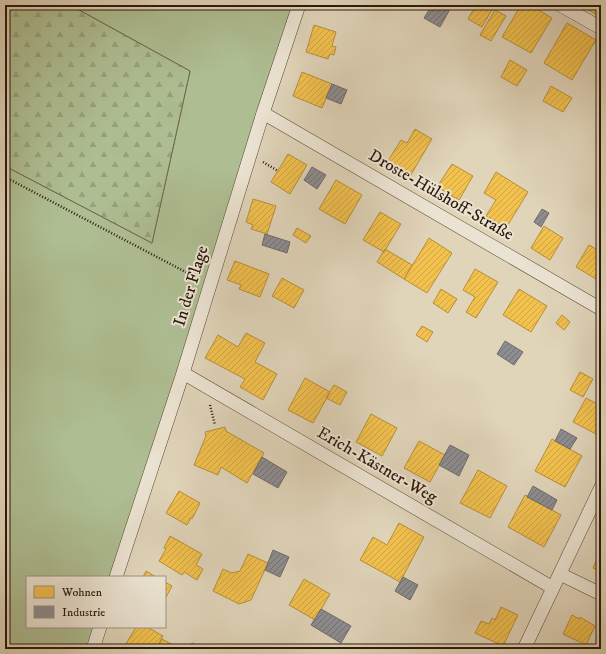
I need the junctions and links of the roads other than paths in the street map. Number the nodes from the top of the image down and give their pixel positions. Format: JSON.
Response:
{"nodes":[{"id":1,"x":299,"y":5,"type":"edge"},
{"id":2,"x":560,"y":5,"type":"edge"},
{"id":3,"x":601,"y":28,"type":"edge"},
{"id":4,"x":263,"y":113,"type":"junction"},
{"id":5,"x":601,"y":309,"type":"edge"},
{"id":6,"x":183,"y":373,"type":"junction"},
{"id":7,"x":601,"y":487,"type":"edge"},
{"id":8,"x":560,"y":574,"type":"junction"},
{"id":9,"x":116,"y":576,"type":"edge"},
{"id":10,"x":553,"y":588,"type":"junction"},
{"id":11,"x":601,"y":594,"type":"edge"},
{"id":12,"x":100,"y":628,"type":"edge"},
{"id":13,"x":93,"y":649,"type":"edge"},
{"id":14,"x":524,"y":649,"type":"edge"}],
"edges":[{"from":1,"to":4,"type":"street","name":"In der Flage"},
{"from":2,"to":3,"type":"street"},
{"from":4,"to":5,"type":"street","name":"Droste-Hülshoff-Straße"},
{"from":4,"to":6,"type":"street","name":"In der Flage"},
{"from":6,"to":9,"type":"street","name":"In der Flage"},
{"from":6,"to":10,"type":"street","name":"Erich-Kästner-Weg"},
{"from":7,"to":8,"type":"street"},
{"from":8,"to":10,"type":"street"},
{"from":8,"to":11,"type":"street"},
{"from":10,"to":14,"type":"street"},
{"from":12,"to":13,"type":"street"}]}
